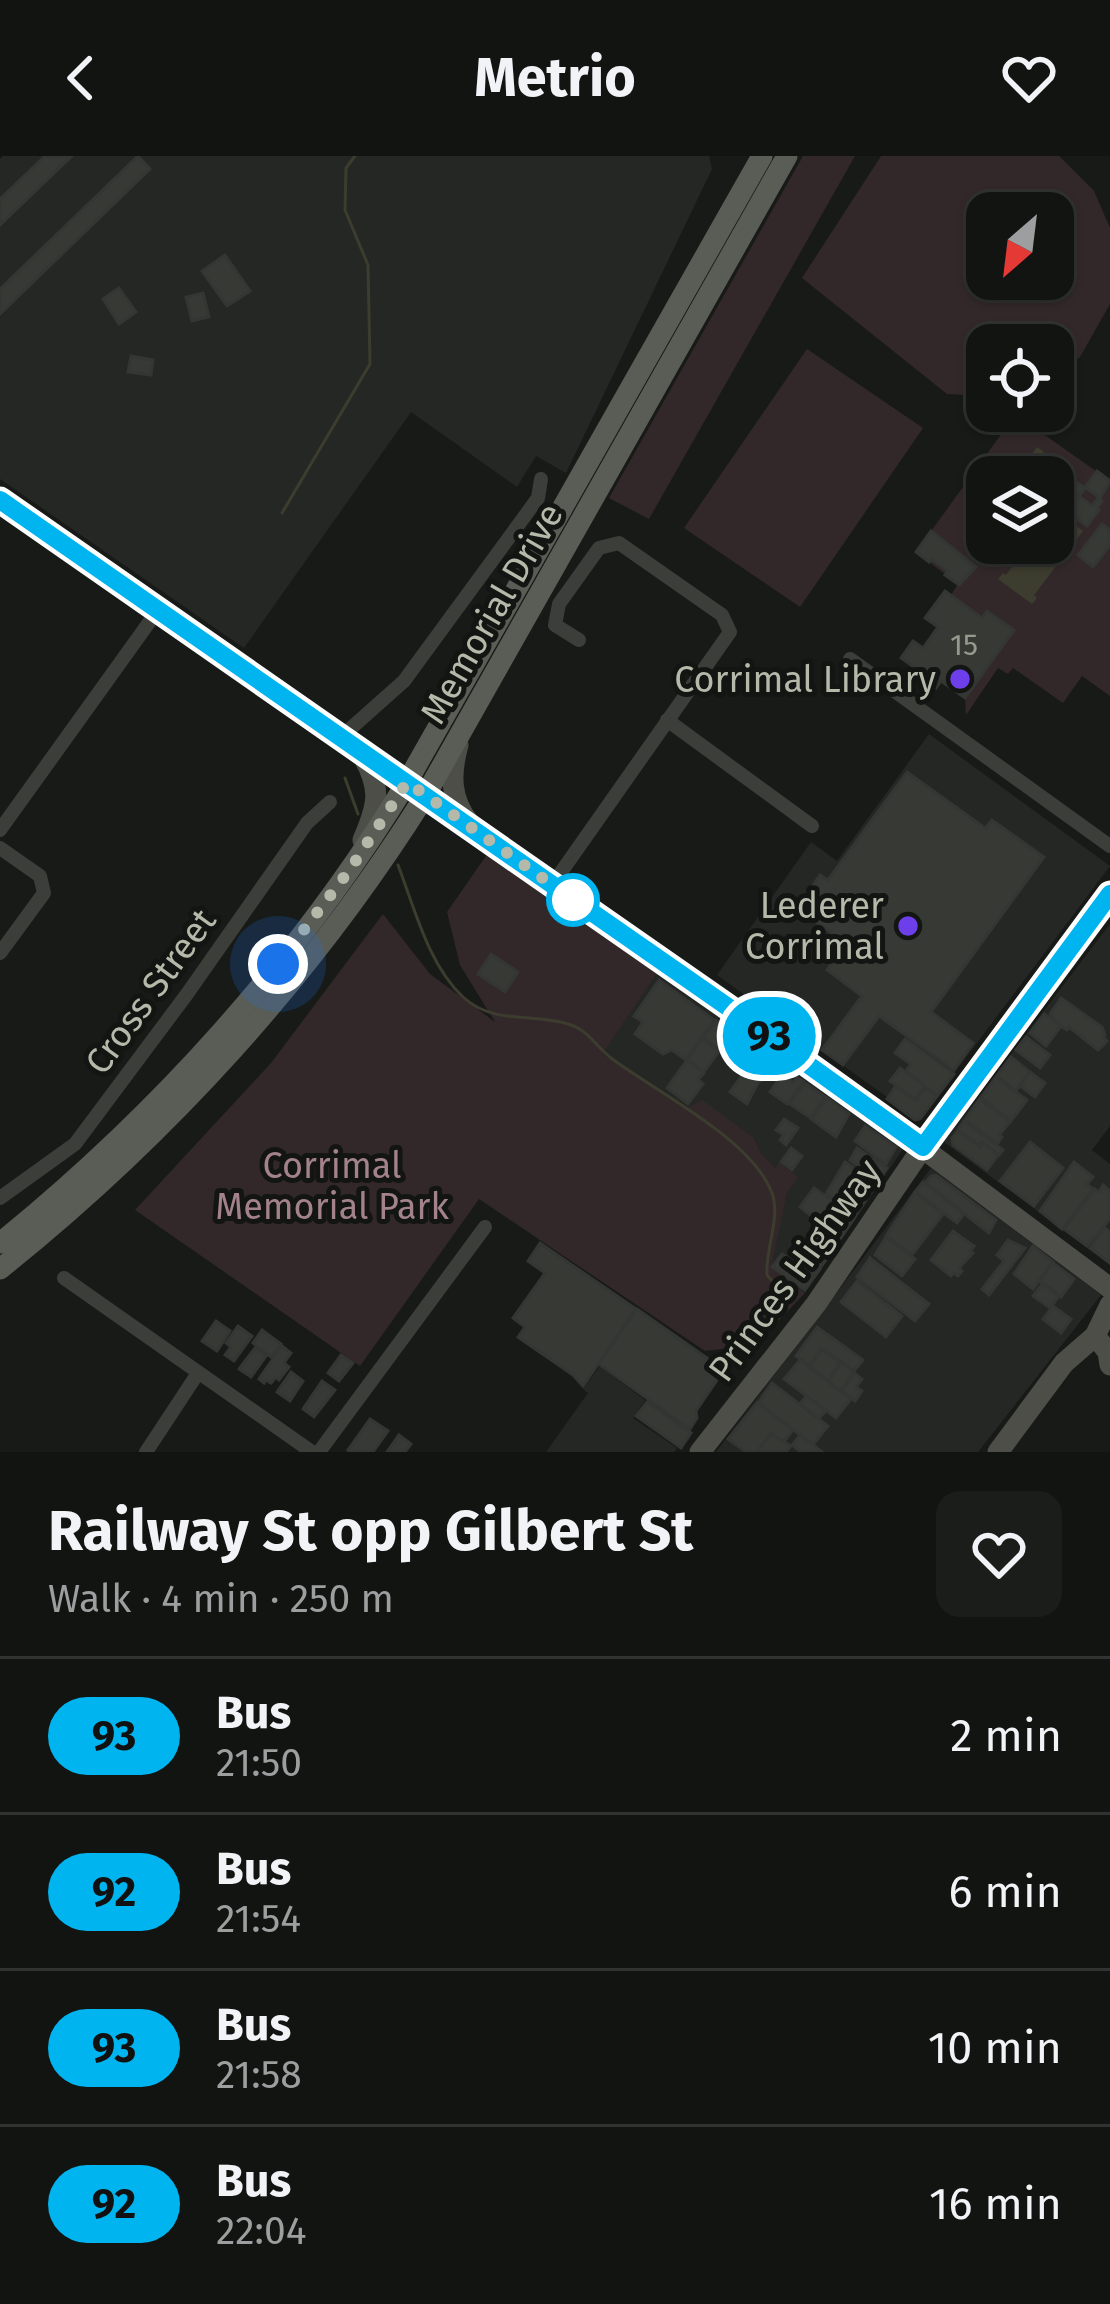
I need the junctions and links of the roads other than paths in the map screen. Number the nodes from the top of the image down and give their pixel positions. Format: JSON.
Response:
{"nodes":[{"id":1,"x":762,"y":156,"type":"edge"},
{"id":2,"x":787,"y":156,"type":"edge"},
{"id":3,"x":541,"y":479,"type":"dead end"},
{"id":4,"x":0,"y":500,"type":"edge"},
{"id":5,"x":158,"y":610,"type":"junction"},
{"id":6,"x":579,"y":640,"type":"dead end"},
{"id":7,"x":850,"y":659,"type":"dead end"},
{"id":8,"x":668,"y":720,"type":"junction"},
{"id":9,"x":461,"y":733,"type":"junction"},
{"id":10,"x":340,"y":737,"type":"junction"},
{"id":11,"x":360,"y":750,"type":"junction"},
{"id":12,"x":416,"y":789,"type":"junction"},
{"id":13,"x":330,"y":802,"type":"dead end"},
{"id":14,"x":812,"y":826,"type":"dead end"},
{"id":15,"x":0,"y":830,"type":"edge"},
{"id":16,"x":475,"y":831,"type":"junction"},
{"id":17,"x":1110,"y":846,"type":"edge"},
{"id":18,"x":0,"y":848,"type":"edge"},
{"id":19,"x":351,"y":868,"type":"junction"},
{"id":20,"x":552,"y":885,"type":"junction"},
{"id":21,"x":1110,"y":894,"type":"edge"},
{"id":22,"x":0,"y":953,"type":"edge"},
{"id":23,"x":923,"y":1147,"type":"junction"},
{"id":24,"x":0,"y":1198,"type":"edge"},
{"id":25,"x":485,"y":1227,"type":"dead end"},
{"id":26,"x":0,"y":1243,"type":"edge"},
{"id":27,"x":0,"y":1269,"type":"edge"},
{"id":28,"x":64,"y":1278,"type":"dead end"},
{"id":29,"x":1110,"y":1288,"type":"edge"},
{"id":30,"x":1110,"y":1305,"type":"edge"},
{"id":31,"x":1095,"y":1336,"type":"junction"},
{"id":32,"x":1110,"y":1366,"type":"edge"},
{"id":33,"x":198,"y":1373,"type":"junction"},
{"id":34,"x":146,"y":1452,"type":"edge"},
{"id":35,"x":316,"y":1452,"type":"edge"},
{"id":36,"x":700,"y":1452,"type":"edge"},
{"id":37,"x":998,"y":1452,"type":"edge"}],
"edges":[{"from":1,"to":12,"type":"main road","name":"Memorial Drive"},
{"from":2,"to":9,"type":"main road","name":"Memorial Drive"},
{"from":3,"to":10,"type":"street"},
{"from":4,"to":5,"type":"main road"},
{"from":5,"to":10,"type":"main road"},
{"from":5,"to":15,"type":"street"},
{"from":6,"to":8,"type":"street"},
{"from":7,"to":17,"type":"street"},
{"from":8,"to":14,"type":"street"},
{"from":8,"to":20,"type":"street"},
{"from":9,"to":12,"type":"main road","name":"Memorial Drive"},
{"from":9,"to":16,"type":"main road"},
{"from":10,"to":11,"type":"main road"},
{"from":11,"to":12,"type":"main road"},
{"from":11,"to":19,"type":"main road"},
{"from":12,"to":16,"type":"main road"},
{"from":12,"to":19,"type":"main road","name":"Memorial Drive"},
{"from":12,"to":27,"type":"main road","name":"Memorial Drive"},
{"from":13,"to":24,"type":"street","name":"Cross Street"},
{"from":16,"to":20,"type":"main road"},
{"from":18,"to":22,"type":"street"},
{"from":19,"to":26,"type":"main road","name":"Memorial Drive"},
{"from":20,"to":23,"type":"main road"},
{"from":21,"to":23,"type":"main road","name":"Princes Highway"},
{"from":23,"to":29,"type":"main road"},
{"from":23,"to":36,"type":"main road","name":"Princes Highway"},
{"from":25,"to":35,"type":"street"},
{"from":28,"to":33,"type":"street"},
{"from":30,"to":31,"type":"main road"},
{"from":31,"to":32,"type":"main road"},
{"from":31,"to":37,"type":"main road"},
{"from":33,"to":34,"type":"street"},
{"from":33,"to":35,"type":"street"}]}
